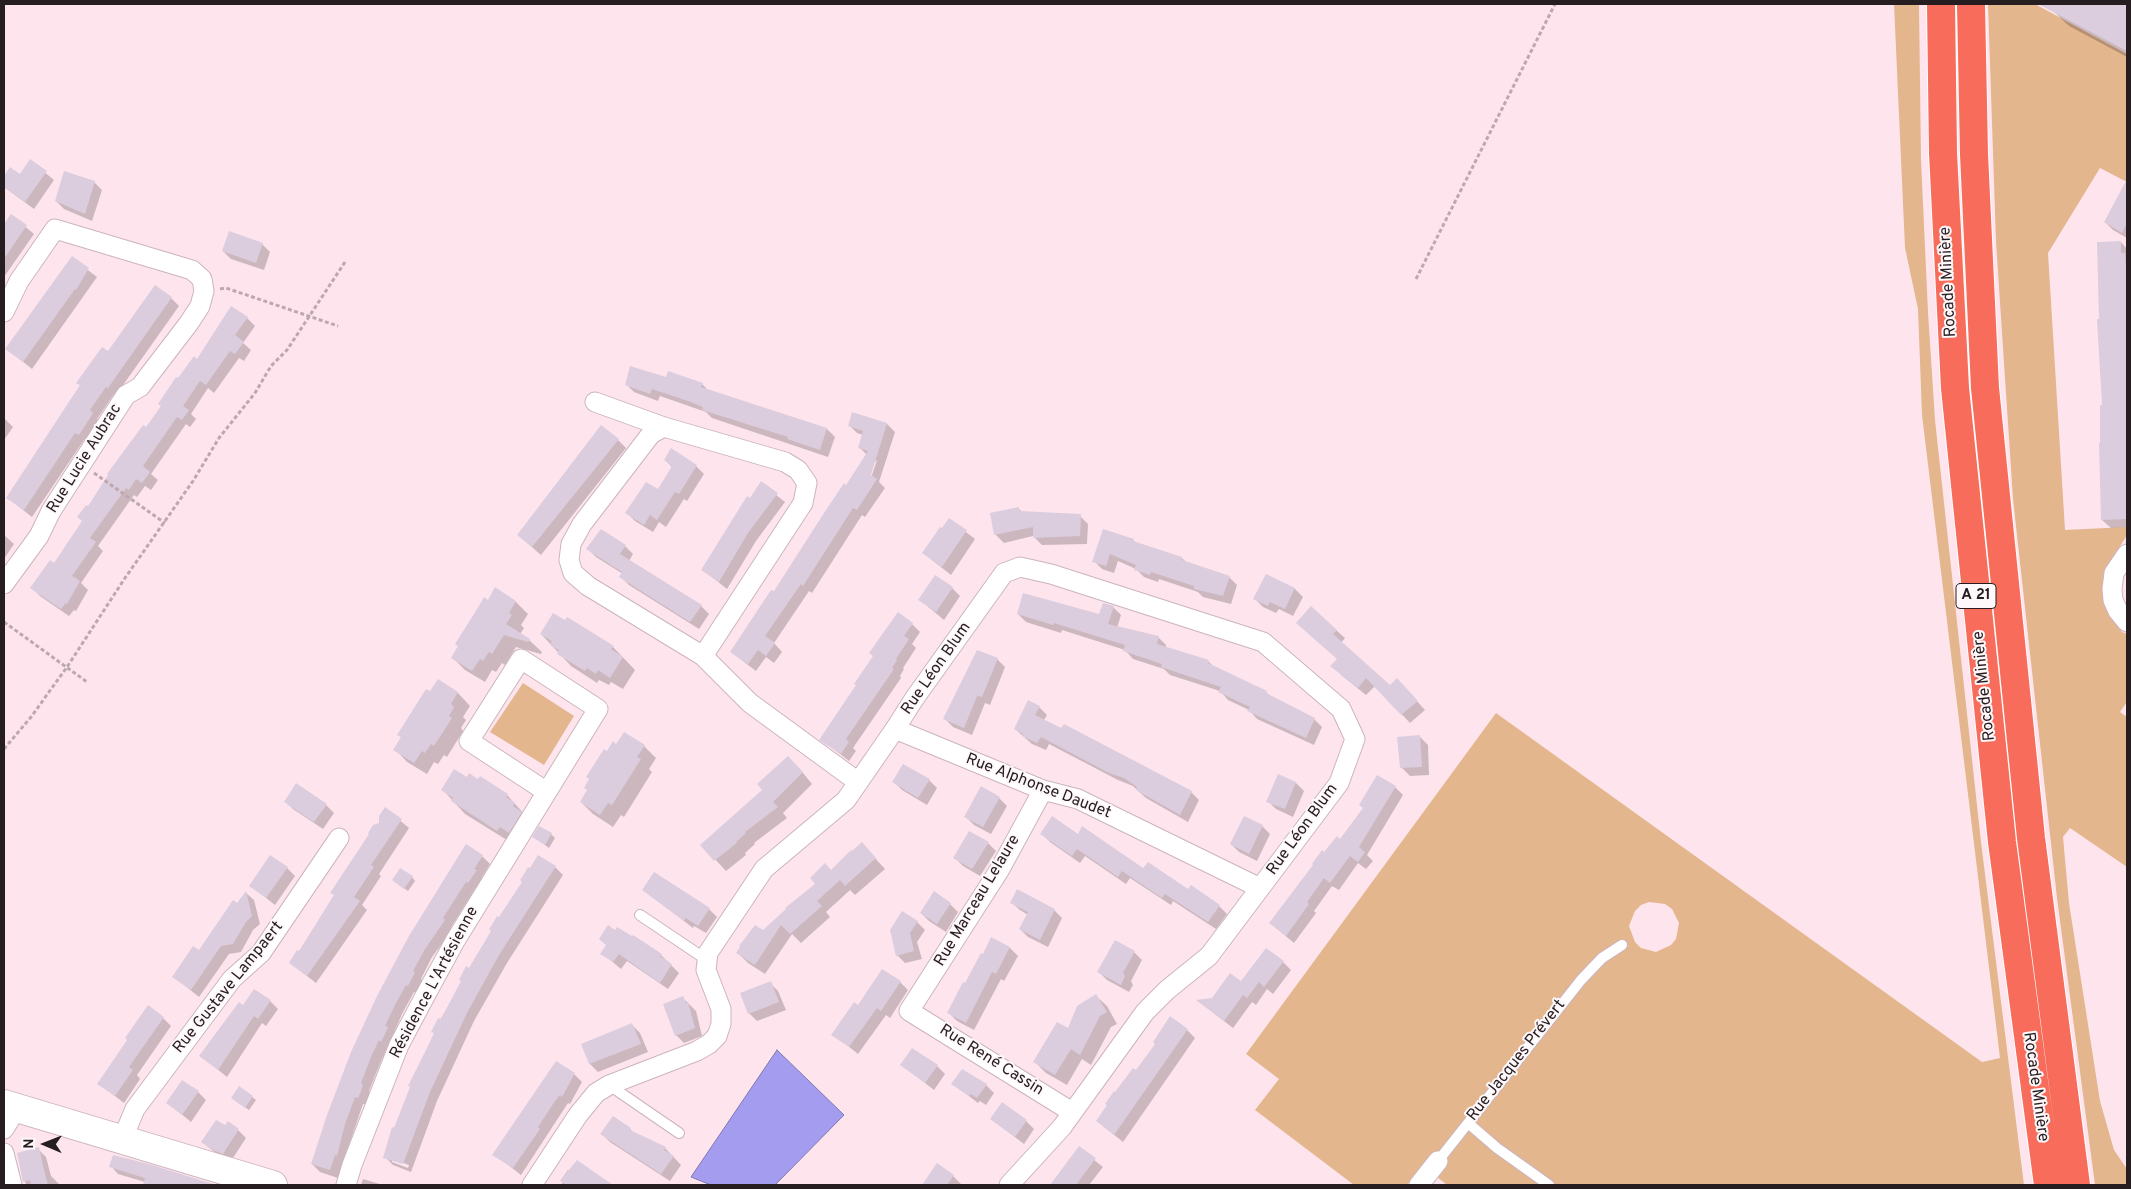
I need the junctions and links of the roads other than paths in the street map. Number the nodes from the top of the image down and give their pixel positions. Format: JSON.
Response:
{"nodes":[{"id":1,"x":1941,"y":4,"type":"edge"},
{"id":2,"x":1971,"y":4,"type":"edge"},
{"id":3,"x":4,"y":312,"type":"edge"},
{"id":4,"x":595,"y":402,"type":"dead end"},
{"id":5,"x":664,"y":427,"type":"junction"},
{"id":6,"x":2127,"y":554,"type":"edge"},
{"id":7,"x":4,"y":584,"type":"edge"},
{"id":8,"x":2127,"y":622,"type":"edge"},
{"id":9,"x":703,"y":656,"type":"junction"},
{"id":10,"x":895,"y":729,"type":"junction"},
{"id":11,"x":858,"y":782,"type":"junction"},
{"id":12,"x":1043,"y":790,"type":"junction"},
{"id":13,"x":547,"y":792,"type":"junction"},
{"id":14,"x":339,"y":838,"type":"dead end"},
{"id":15,"x":1260,"y":888,"type":"junction"},
{"id":16,"x":640,"y":915,"type":"dead end"},
{"id":17,"x":1622,"y":944,"type":"dead end"},
{"id":18,"x":707,"y":960,"type":"junction"},
{"id":19,"x":910,"y":1011,"type":"joint"},
{"id":20,"x":609,"y":1085,"type":"junction"},
{"id":21,"x":1072,"y":1112,"type":"junction"},
{"id":22,"x":8,"y":1114,"type":"edge"},
{"id":23,"x":1468,"y":1123,"type":"junction"},
{"id":24,"x":679,"y":1133,"type":"dead end"},
{"id":25,"x":122,"y":1140,"type":"junction"},
{"id":26,"x":4,"y":1153,"type":"edge"},
{"id":27,"x":1438,"y":1161,"type":"joint"},
{"id":28,"x":12,"y":1185,"type":"edge"},
{"id":29,"x":273,"y":1185,"type":"edge"},
{"id":30,"x":346,"y":1185,"type":"edge"},
{"id":31,"x":532,"y":1185,"type":"edge"},
{"id":32,"x":1009,"y":1185,"type":"edge"},
{"id":33,"x":1419,"y":1185,"type":"edge"},
{"id":34,"x":1549,"y":1185,"type":"edge"},
{"id":35,"x":2048,"y":1185,"type":"edge"},
{"id":36,"x":2076,"y":1185,"type":"edge"}],
"edges":[{"from":1,"to":35,"type":"highway","name":"Rocade Minière","number":"A 21"},
{"from":2,"to":36,"type":"highway","name":"Rocade Minière","number":"A 21"},
{"from":3,"to":7,"type":"street","name":"Rue Lucie Aubrac"},
{"from":4,"to":5,"type":"street"},
{"from":5,"to":9,"type":"street"},
{"from":5,"to":9,"type":"street"},
{"from":6,"to":8,"type":"street"},
{"from":9,"to":11,"type":"street"},
{"from":10,"to":11,"type":"street","name":"Rue Léon Blum"},
{"from":10,"to":12,"type":"street","name":"Rue Alphonse Daudet"},
{"from":10,"to":15,"type":"street","name":"Rue Léon Blum"},
{"from":11,"to":18,"type":"street","name":"Rue Léon Blum"},
{"from":12,"to":15,"type":"street","name":"Rue Alphonse Daudet"},
{"from":12,"to":19,"type":"street","name":"Rue Marceau Lelaure"},
{"from":13,"to":13,"type":"street","name":"Résidence L'Artésienne"},
{"from":13,"to":30,"type":"street","name":"Résidence L'Artésienne"},
{"from":14,"to":25,"type":"street","name":"Rue Gustave Lampaert"},
{"from":15,"to":21,"type":"street","name":"Rue Léon Blum"},
{"from":16,"to":18,"type":"lane"},
{"from":17,"to":23,"type":"lane","name":"Rue Jacques Prévert"},
{"from":18,"to":20,"type":"street"},
{"from":19,"to":21,"type":"street","name":"Rue René Cassin"},
{"from":20,"to":24,"type":"lane"},
{"from":20,"to":31,"type":"street"},
{"from":21,"to":32,"type":"street","name":"Rue Léon Blum"},
{"from":22,"to":25,"type":"street"},
{"from":23,"to":27,"type":"lane","name":"Rue Jacques Prévert"},
{"from":23,"to":34,"type":"lane"},
{"from":25,"to":29,"type":"street"},
{"from":26,"to":28,"type":"street"},
{"from":27,"to":33,"type":"street","name":"Rue Jacques Prévert"}]}
